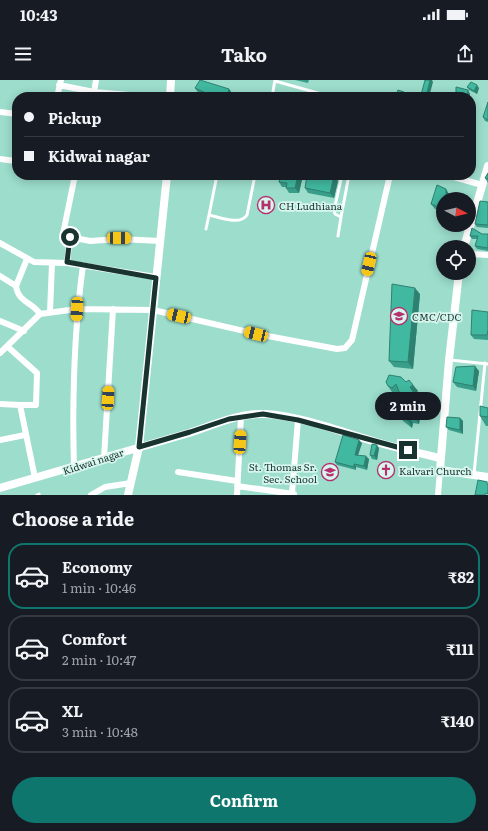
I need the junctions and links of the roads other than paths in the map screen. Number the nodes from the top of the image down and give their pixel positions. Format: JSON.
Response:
{"nodes":[{"id":1,"x":96,"y":80,"type":"edge"},
{"id":2,"x":171,"y":80,"type":"edge"},
{"id":3,"x":275,"y":81,"type":"edge"},
{"id":4,"x":60,"y":83,"type":"edge"},
{"id":5,"x":94,"y":92,"type":"joint"},
{"id":6,"x":170,"y":92,"type":"edge"},
{"id":7,"x":273,"y":92,"type":"edge"},
{"id":8,"x":314,"y":92,"type":"edge"},
{"id":9,"x":0,"y":112,"type":"edge"},
{"id":10,"x":12,"y":113,"type":"edge"},
{"id":11,"x":0,"y":159,"type":"edge"},
{"id":12,"x":12,"y":160,"type":"edge"},
{"id":13,"x":488,"y":166,"type":"edge"},
{"id":14,"x":74,"y":180,"type":"edge"},
{"id":15,"x":167,"y":180,"type":"edge"},
{"id":16,"x":216,"y":180,"type":"edge"},
{"id":17,"x":254,"y":180,"type":"edge"},
{"id":18,"x":341,"y":180,"type":"edge"},
{"id":19,"x":348,"y":180,"type":"edge"},
{"id":20,"x":389,"y":180,"type":"edge"},
{"id":21,"x":464,"y":180,"type":"edge"},
{"id":22,"x":482,"y":185,"type":"junction"},
{"id":23,"x":209,"y":215,"type":"junction"},
{"id":24,"x":341,"y":217,"type":"junction"},
{"id":25,"x":206,"y":229,"type":"dead end"},
{"id":26,"x":338,"y":236,"type":"dead end"},
{"id":27,"x":70,"y":237,"type":"junction"},
{"id":28,"x":466,"y":240,"type":"edge"},
{"id":29,"x":161,"y":241,"type":"junction"},
{"id":30,"x":0,"y":243,"type":"edge"},
{"id":31,"x":476,"y":254,"type":"edge"},
{"id":32,"x":488,"y":255,"type":"edge"},
{"id":33,"x":27,"y":259,"type":"junction"},
{"id":34,"x":67,"y":262,"type":"junction"},
{"id":35,"x":52,"y":263,"type":"junction"},
{"id":36,"x":83,"y":265,"type":"junction"},
{"id":37,"x":0,"y":276,"type":"edge"},
{"id":38,"x":156,"y":278,"type":"junction"},
{"id":39,"x":458,"y":280,"type":"edge"},
{"id":40,"x":16,"y":286,"type":"junction"},
{"id":41,"x":77,"y":309,"type":"junction"},
{"id":42,"x":113,"y":309,"type":"junction"},
{"id":43,"x":153,"y":310,"type":"junction"},
{"id":44,"x":50,"y":312,"type":"junction"},
{"id":45,"x":40,"y":314,"type":"junction"},
{"id":46,"x":0,"y":320,"type":"edge"},
{"id":47,"x":24,"y":331,"type":"junction"},
{"id":48,"x":8,"y":347,"type":"junction"},
{"id":49,"x":0,"y":353,"type":"edge"},
{"id":50,"x":448,"y":360,"type":"junction"},
{"id":51,"x":486,"y":364,"type":"edge"},
{"id":52,"x":0,"y":404,"type":"edge"},
{"id":53,"x":20,"y":405,"type":"junction"},
{"id":54,"x":241,"y":416,"type":"junction"},
{"id":55,"x":298,"y":420,"type":"junction"},
{"id":56,"x":25,"y":436,"type":"junction"},
{"id":57,"x":0,"y":440,"type":"edge"},
{"id":58,"x":139,"y":447,"type":"junction"},
{"id":59,"x":104,"y":458,"type":"junction"},
{"id":60,"x":440,"y":458,"type":"junction"},
{"id":61,"x":74,"y":468,"type":"junction"},
{"id":62,"x":440,"y":470,"type":"junction"},
{"id":63,"x":178,"y":472,"type":"dead end"},
{"id":64,"x":474,"y":475,"type":"junction"},
{"id":65,"x":488,"y":477,"type":"edge"},
{"id":66,"x":35,"y":478,"type":"junction"},
{"id":67,"x":131,"y":483,"type":"junction"},
{"id":68,"x":237,"y":483,"type":"junction"},
{"id":69,"x":0,"y":488,"type":"edge"},
{"id":70,"x":293,"y":494,"type":"edge"},
{"id":71,"x":91,"y":495,"type":"edge"},
{"id":72,"x":128,"y":495,"type":"edge"},
{"id":73,"x":237,"y":495,"type":"edge"},
{"id":74,"x":438,"y":495,"type":"edge"}],
"edges":[{"from":1,"to":5,"type":"street"},
{"from":2,"to":6,"type":"street"},
{"from":3,"to":7,"type":"lane"},
{"from":3,"to":8,"type":"lane"},
{"from":4,"to":5,"type":"street"},
{"from":9,"to":10,"type":"street"},
{"from":11,"to":12,"type":"street"},
{"from":13,"to":22,"type":"street"},
{"from":14,"to":27,"type":"street"},
{"from":15,"to":29,"type":"street"},
{"from":16,"to":23,"type":"lane"},
{"from":17,"to":23,"type":"lane"},
{"from":18,"to":24,"type":"lane"},
{"from":19,"to":24,"type":"lane"},
{"from":20,"to":43,"type":"street"},
{"from":21,"to":22,"type":"street"},
{"from":22,"to":28,"type":"street"},
{"from":23,"to":25,"type":"lane"},
{"from":24,"to":26,"type":"lane"},
{"from":27,"to":29,"type":"street"},
{"from":27,"to":34,"type":"street"},
{"from":29,"to":38,"type":"street"},
{"from":30,"to":33,"type":"street"},
{"from":31,"to":32,"type":"street"},
{"from":33,"to":35,"type":"street"},
{"from":33,"to":40,"type":"street"},
{"from":34,"to":35,"type":"street"},
{"from":34,"to":36,"type":"street"},
{"from":35,"to":44,"type":"street"},
{"from":36,"to":38,"type":"street"},
{"from":36,"to":41,"type":"street"},
{"from":37,"to":40,"type":"street"},
{"from":38,"to":43,"type":"street"},
{"from":39,"to":50,"type":"street"},
{"from":40,"to":45,"type":"street"},
{"from":41,"to":42,"type":"street"},
{"from":41,"to":44,"type":"street"},
{"from":41,"to":61,"type":"street"},
{"from":42,"to":43,"type":"street"},
{"from":42,"to":59,"type":"street"},
{"from":43,"to":58,"type":"street"},
{"from":44,"to":45,"type":"street"},
{"from":45,"to":47,"type":"street"},
{"from":46,"to":47,"type":"street"},
{"from":47,"to":48,"type":"street"},
{"from":48,"to":49,"type":"street"},
{"from":48,"to":53,"type":"street"},
{"from":50,"to":51,"type":"lane"},
{"from":50,"to":60,"type":"street"},
{"from":51,"to":64,"type":"lane"},
{"from":52,"to":53,"type":"street"},
{"from":53,"to":56,"type":"street"},
{"from":54,"to":55,"type":"street","name":"Kidwai nagar"},
{"from":54,"to":58,"type":"street","name":"Kidwai nagar"},
{"from":54,"to":68,"type":"street"},
{"from":55,"to":60,"type":"street","name":"Kidwai nagar"},
{"from":55,"to":70,"type":"street"},
{"from":56,"to":57,"type":"street"},
{"from":56,"to":66,"type":"street"},
{"from":58,"to":59,"type":"street","name":"Kidwai nagar"},
{"from":58,"to":67,"type":"street"},
{"from":59,"to":61,"type":"street","name":"Kidwai nagar"},
{"from":60,"to":62,"type":"street"},
{"from":61,"to":66,"type":"street","name":"Kidwai nagar"},
{"from":62,"to":64,"type":"street"},
{"from":62,"to":74,"type":"street"},
{"from":63,"to":68,"type":"street"},
{"from":64,"to":65,"type":"street"},
{"from":66,"to":69,"type":"street","name":"Kidwai nagar"},
{"from":67,"to":71,"type":"street"},
{"from":67,"to":72,"type":"street"},
{"from":68,"to":70,"type":"street"},
{"from":68,"to":73,"type":"street"}]}
